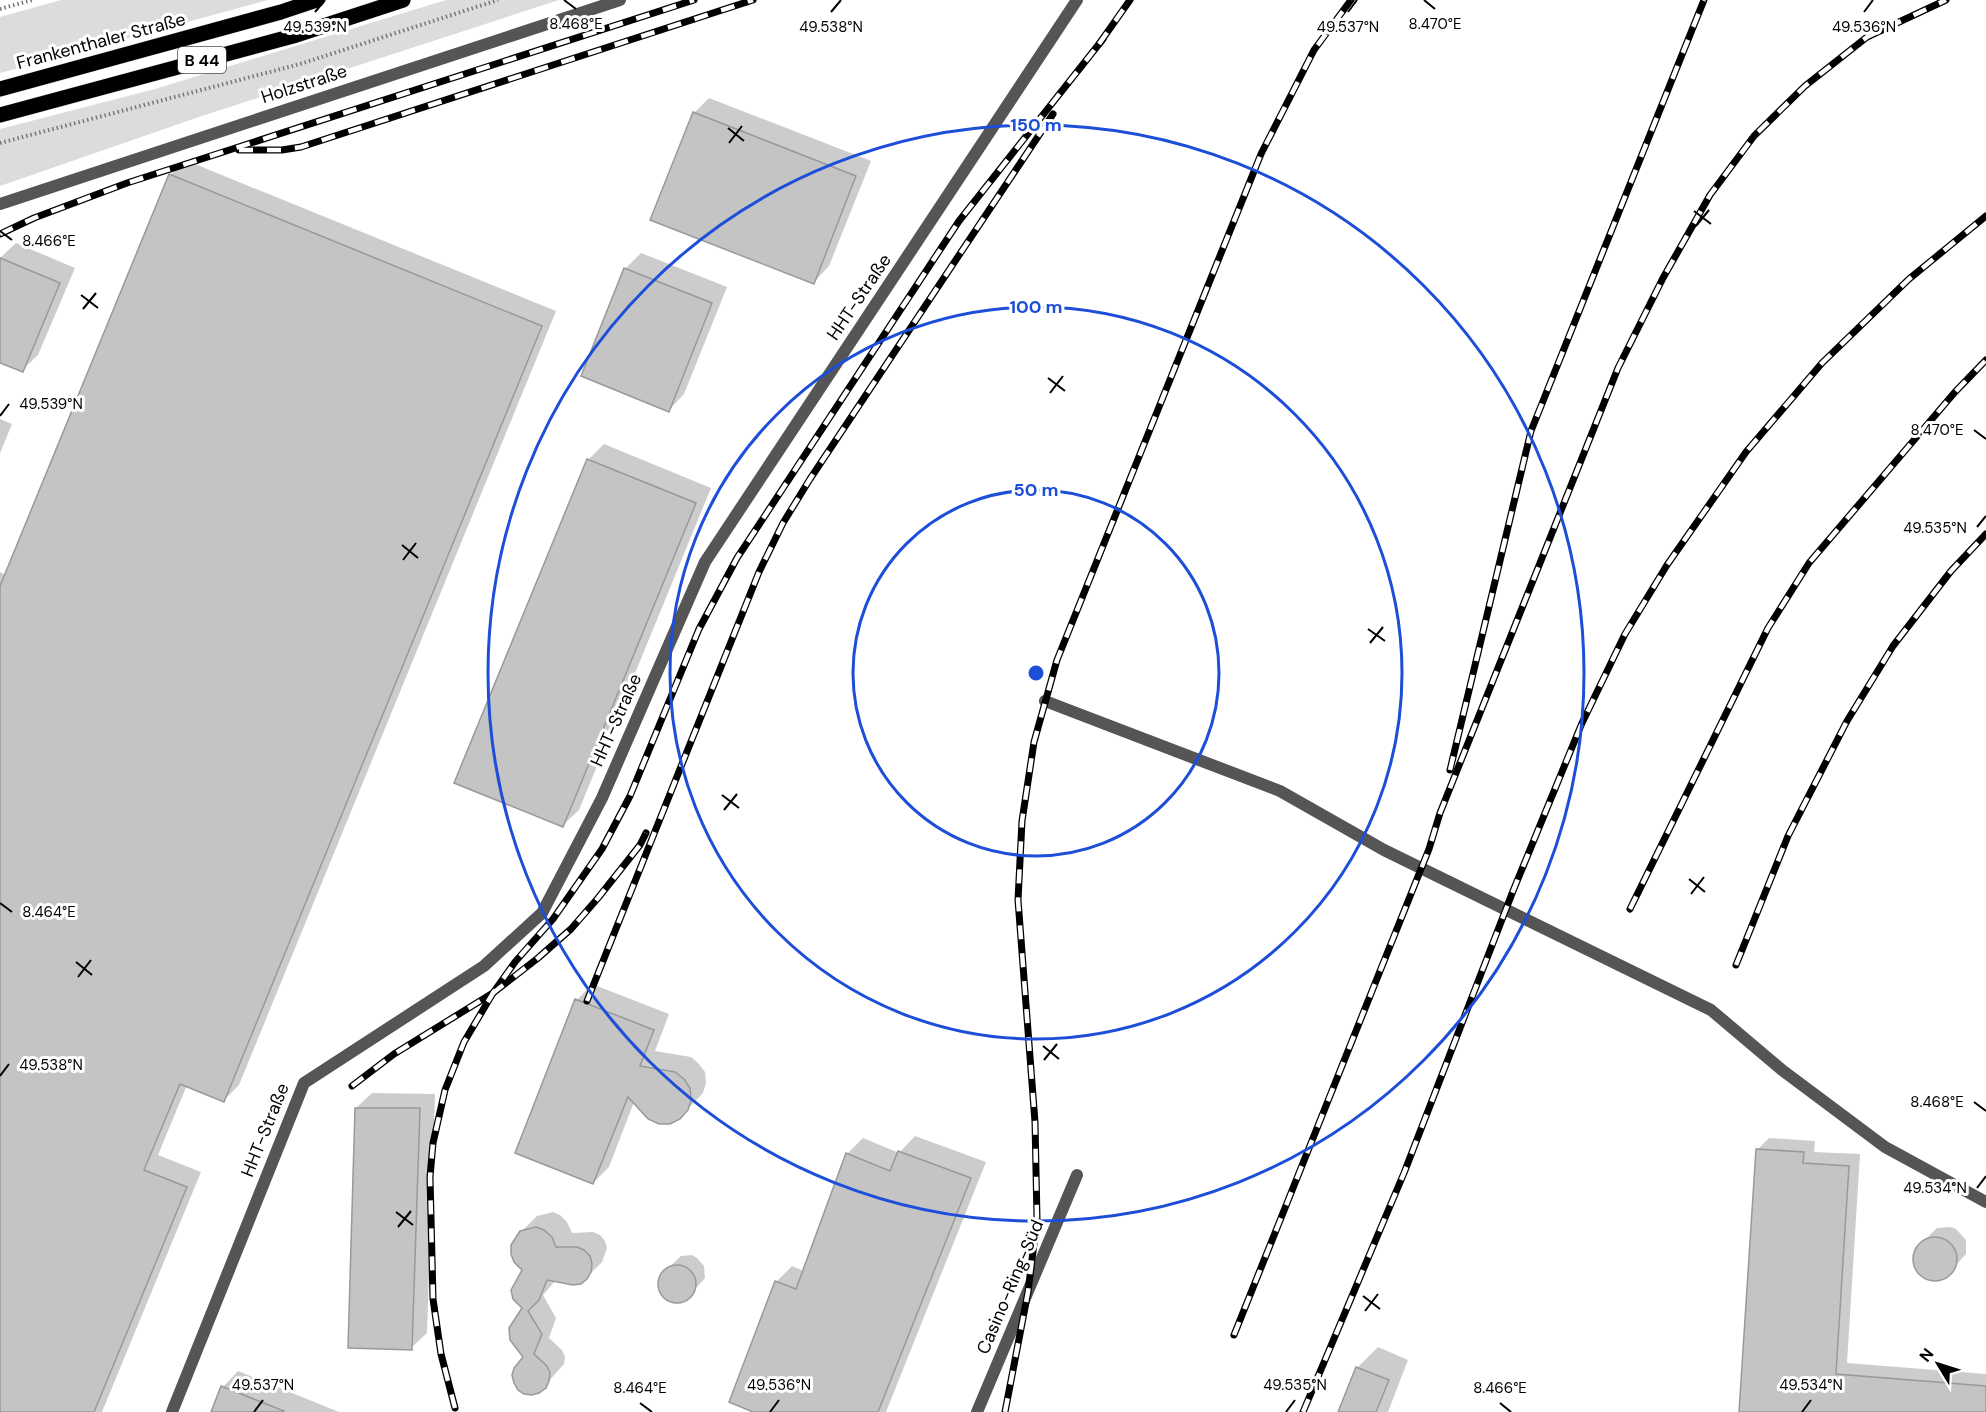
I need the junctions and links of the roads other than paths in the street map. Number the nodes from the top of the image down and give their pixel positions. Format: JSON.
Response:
{"nodes":[{"id":1,"x":317,"y":0,"type":"edge"},
{"id":2,"x":403,"y":0,"type":"edge"},
{"id":3,"x":620,"y":0,"type":"edge"},
{"id":4,"x":1077,"y":0,"type":"edge"},
{"id":5,"x":0,"y":88,"type":"edge"},
{"id":6,"x":0,"y":115,"type":"edge"},
{"id":7,"x":0,"y":204,"type":"edge"},
{"id":8,"x":1046,"y":701,"type":"dead end"},
{"id":9,"x":1077,"y":1176,"type":"dead end"},
{"id":10,"x":1986,"y":1202,"type":"edge"},
{"id":11,"x":172,"y":1412,"type":"edge"},
{"id":12,"x":977,"y":1412,"type":"edge"}],
"edges":[{"from":1,"to":5,"type":"main road","name":"Frankenthaler Straße","number":"B 44"},
{"from":2,"to":6,"type":"main road","number":"B 44"},
{"from":3,"to":7,"type":"lane","name":"Holzstraße"},
{"from":4,"to":11,"type":"lane","name":"HHT-Straße"},
{"from":8,"to":10,"type":"lane"},
{"from":9,"to":12,"type":"lane","name":"Casino-Ring-Süd"}]}
